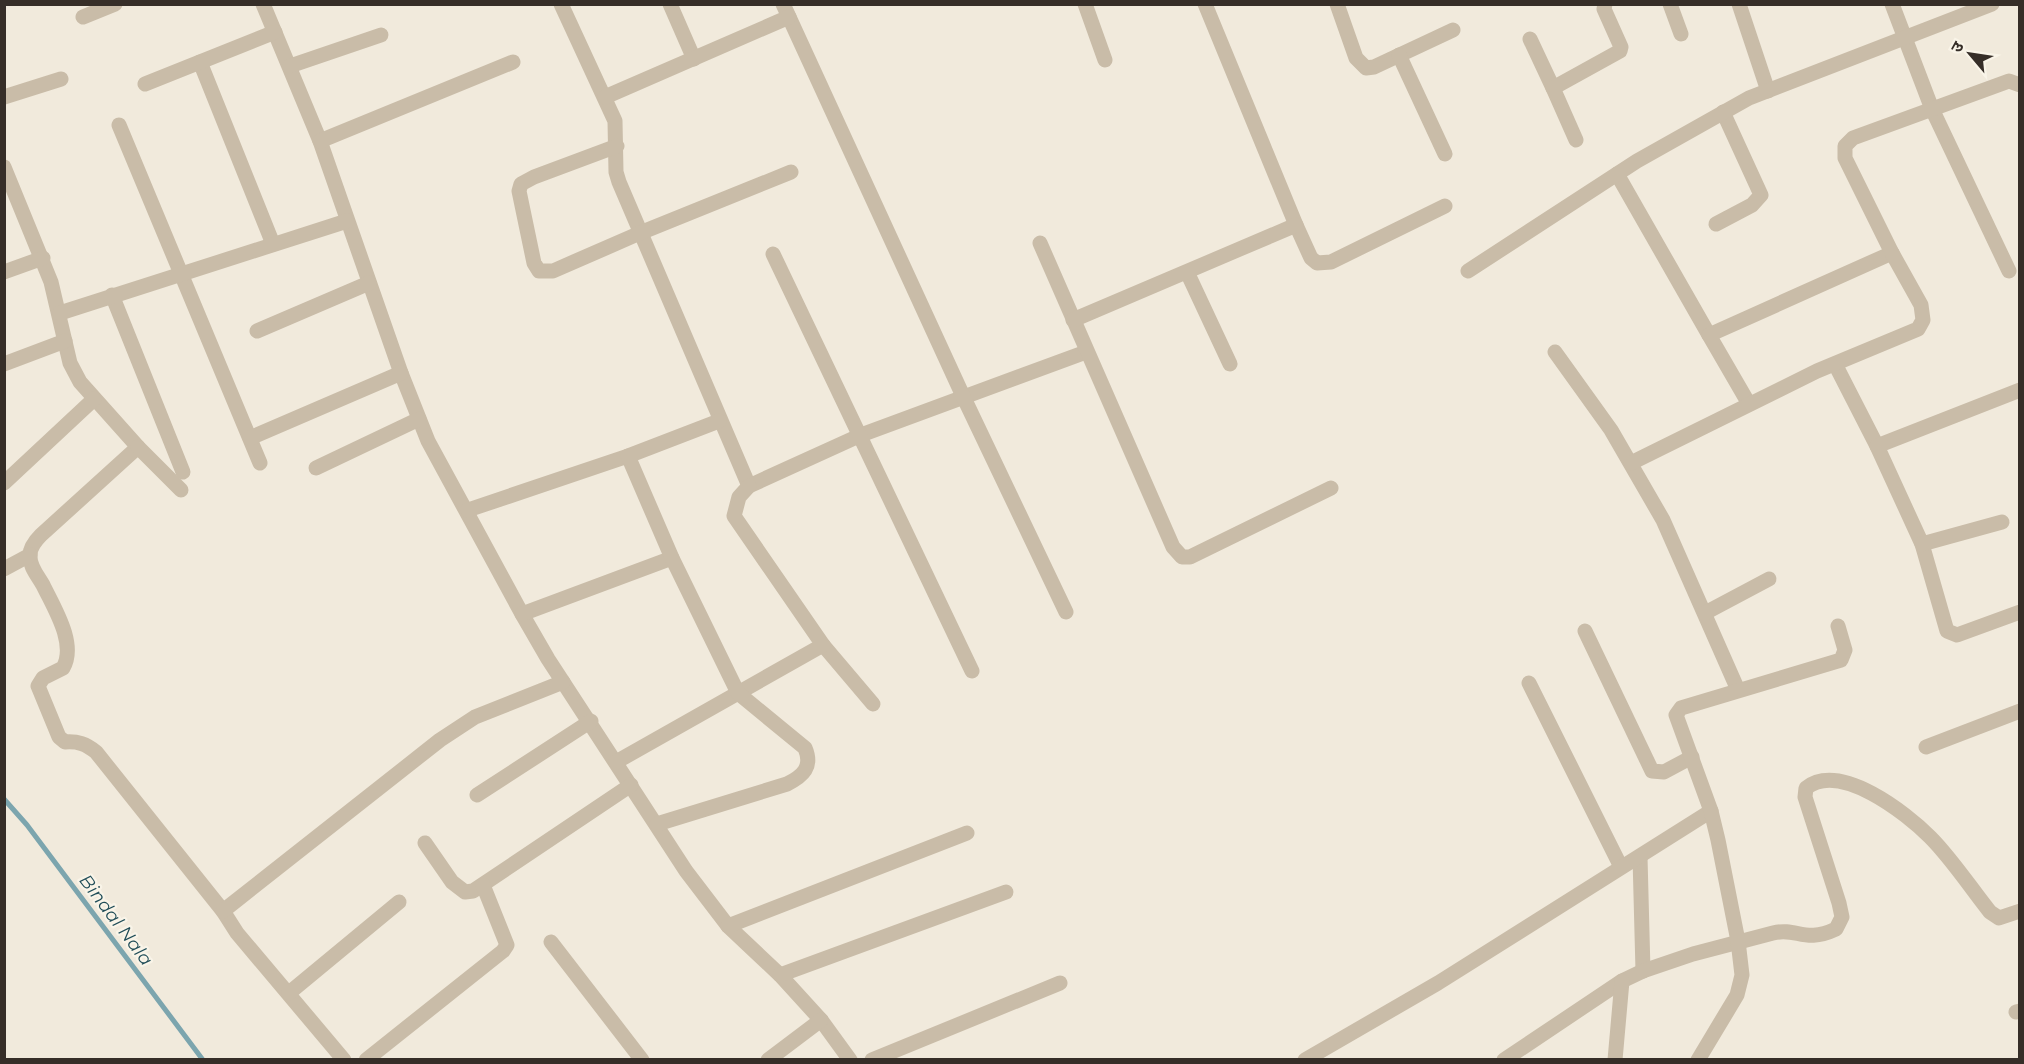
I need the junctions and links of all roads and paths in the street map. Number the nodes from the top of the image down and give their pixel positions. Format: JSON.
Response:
{"nodes":[{"id":1,"x":115,"y":4,"type":"edge"},
{"id":2,"x":263,"y":4,"type":"edge"},
{"id":3,"x":561,"y":4,"type":"edge"},
{"id":4,"x":670,"y":4,"type":"edge"},
{"id":5,"x":1085,"y":4,"type":"edge"},
{"id":6,"x":1205,"y":4,"type":"edge"},
{"id":7,"x":1337,"y":4,"type":"edge"},
{"id":8,"x":1605,"y":4,"type":"edge"},
{"id":9,"x":1670,"y":4,"type":"edge"},
{"id":10,"x":1739,"y":4,"type":"edge"},
{"id":11,"x":1892,"y":4,"type":"edge"},
{"id":12,"x":1992,"y":4,"type":"edge"},
{"id":13,"x":786,"y":11,"type":"edge"},
{"id":14,"x":83,"y":16,"type":"dead end"},
{"id":15,"x":1453,"y":30,"type":"dead end"},
{"id":16,"x":275,"y":33,"type":"junction"},
{"id":17,"x":1682,"y":34,"type":"dead end"},
{"id":18,"x":381,"y":35,"type":"dead end"},
{"id":19,"x":1904,"y":37,"type":"junction"},
{"id":20,"x":1530,"y":39,"type":"dead end"},
{"id":21,"x":1399,"y":56,"type":"junction"},
{"id":22,"x":694,"y":59,"type":"junction"},
{"id":23,"x":1105,"y":60,"type":"dead end"},
{"id":24,"x":200,"y":62,"type":"junction"},
{"id":25,"x":513,"y":62,"type":"dead end"},
{"id":26,"x":290,"y":66,"type":"junction"},
{"id":27,"x":62,"y":79,"type":"dead end"},
{"id":28,"x":145,"y":84,"type":"dead end"},
{"id":29,"x":2019,"y":85,"type":"edge"},
{"id":30,"x":1552,"y":88,"type":"junction"},
{"id":31,"x":1768,"y":91,"type":"junction"},
{"id":32,"x":4,"y":97,"type":"edge"},
{"id":33,"x":605,"y":97,"type":"junction"},
{"id":34,"x":1932,"y":109,"type":"junction"},
{"id":35,"x":1723,"y":112,"type":"junction"},
{"id":36,"x":119,"y":125,"type":"dead end"},
{"id":37,"x":1576,"y":140,"type":"dead end"},
{"id":38,"x":320,"y":141,"type":"junction"},
{"id":39,"x":617,"y":146,"type":"junction"},
{"id":40,"x":1445,"y":154,"type":"dead end"},
{"id":41,"x":4,"y":167,"type":"edge"},
{"id":42,"x":791,"y":172,"type":"dead end"},
{"id":43,"x":1617,"y":174,"type":"junction"},
{"id":44,"x":1445,"y":206,"type":"dead end"},
{"id":45,"x":346,"y":221,"type":"junction"},
{"id":46,"x":1716,"y":224,"type":"dead end"},
{"id":47,"x":1296,"y":225,"type":"junction"},
{"id":48,"x":640,"y":232,"type":"junction"},
{"id":49,"x":1040,"y":243,"type":"dead end"},
{"id":50,"x":273,"y":244,"type":"junction"},
{"id":51,"x":1892,"y":253,"type":"junction"},
{"id":52,"x":773,"y":254,"type":"dead end"},
{"id":53,"x":43,"y":258,"type":"junction"},
{"id":54,"x":1468,"y":271,"type":"dead end"},
{"id":55,"x":2009,"y":271,"type":"dead end"},
{"id":56,"x":4,"y":272,"type":"edge"},
{"id":57,"x":182,"y":272,"type":"junction"},
{"id":58,"x":1187,"y":272,"type":"junction"},
{"id":59,"x":369,"y":283,"type":"junction"},
{"id":60,"x":112,"y":295,"type":"junction"},
{"id":61,"x":60,"y":313,"type":"junction"},
{"id":62,"x":1073,"y":320,"type":"junction"},
{"id":63,"x":257,"y":331,"type":"dead end"},
{"id":64,"x":1709,"y":335,"type":"junction"},
{"id":65,"x":65,"y":341,"type":"junction"},
{"id":66,"x":1086,"y":352,"type":"junction"},
{"id":67,"x":1555,"y":352,"type":"dead end"},
{"id":68,"x":4,"y":364,"type":"edge"},
{"id":69,"x":1230,"y":364,"type":"dead end"},
{"id":70,"x":1835,"y":364,"type":"junction"},
{"id":71,"x":401,"y":373,"type":"junction"},
{"id":72,"x":2019,"y":390,"type":"edge"},
{"id":73,"x":963,"y":396,"type":"junction"},
{"id":74,"x":94,"y":399,"type":"junction"},
{"id":75,"x":1749,"y":404,"type":"junction"},
{"id":76,"x":419,"y":419,"type":"junction"},
{"id":77,"x":719,"y":421,"type":"junction"},
{"id":78,"x":861,"y":435,"type":"junction"},
{"id":79,"x":250,"y":438,"type":"junction"},
{"id":80,"x":1877,"y":446,"type":"junction"},
{"id":81,"x":138,"y":447,"type":"junction"},
{"id":82,"x":628,"y":456,"type":"junction"},
{"id":83,"x":260,"y":463,"type":"dead end"},
{"id":84,"x":1631,"y":463,"type":"junction"},
{"id":85,"x":316,"y":468,"type":"dead end"},
{"id":86,"x":183,"y":472,"type":"dead end"},
{"id":87,"x":4,"y":483,"type":"edge"},
{"id":88,"x":749,"y":486,"type":"junction"},
{"id":89,"x":1331,"y":488,"type":"dead end"},
{"id":90,"x":181,"y":490,"type":"dead end"},
{"id":91,"x":468,"y":510,"type":"junction"},
{"id":92,"x":2002,"y":522,"type":"dead end"},
{"id":93,"x":1922,"y":544,"type":"junction"},
{"id":94,"x":30,"y":555,"type":"junction"},
{"id":95,"x":672,"y":558,"type":"junction"},
{"id":96,"x":4,"y":569,"type":"edge"},
{"id":97,"x":1769,"y":579,"type":"dead end"},
{"id":98,"x":1066,"y":612,"type":"dead end"},
{"id":99,"x":2019,"y":612,"type":"edge"},
{"id":100,"x":1705,"y":613,"type":"junction"},
{"id":101,"x":522,"y":614,"type":"junction"},
{"id":102,"x":1838,"y":626,"type":"dead end"},
{"id":103,"x":1585,"y":631,"type":"dead end"},
{"id":104,"x":824,"y":645,"type":"junction"},
{"id":105,"x":972,"y":671,"type":"dead end"},
{"id":106,"x":563,"y":682,"type":"junction"},
{"id":107,"x":1530,"y":683,"type":"dead end"},
{"id":108,"x":1738,"y":690,"type":"junction"},
{"id":109,"x":738,"y":693,"type":"junction"},
{"id":110,"x":873,"y":704,"type":"dead end"},
{"id":111,"x":2019,"y":711,"type":"edge"},
{"id":112,"x":591,"y":721,"type":"junction"},
{"id":113,"x":1926,"y":747,"type":"dead end"},
{"id":114,"x":1692,"y":757,"type":"junction"},
{"id":115,"x":616,"y":762,"type":"junction"},
{"id":116,"x":632,"y":785,"type":"junction"},
{"id":117,"x":477,"y":795,"type":"dead end"},
{"id":118,"x":1711,"y":811,"type":"junction"},
{"id":119,"x":657,"y":824,"type":"junction"},
{"id":120,"x":967,"y":833,"type":"dead end"},
{"id":121,"x":424,"y":843,"type":"dead end"},
{"id":122,"x":1640,"y":856,"type":"junction"},
{"id":123,"x":1621,"y":867,"type":"junction"},
{"id":124,"x":483,"y":885,"type":"junction"},
{"id":125,"x":1006,"y":892,"type":"dead end"},
{"id":126,"x":399,"y":902,"type":"dead end"},
{"id":127,"x":2019,"y":910,"type":"edge"},
{"id":128,"x":223,"y":911,"type":"junction"},
{"id":129,"x":728,"y":926,"type":"junction"},
{"id":130,"x":1738,"y":941,"type":"junction"},
{"id":131,"x":551,"y":942,"type":"dead end"},
{"id":132,"x":1643,"y":971,"type":"junction"},
{"id":133,"x":780,"y":975,"type":"junction"},
{"id":134,"x":1622,"y":981,"type":"junction"},
{"id":135,"x":1060,"y":983,"type":"dead end"},
{"id":136,"x":289,"y":993,"type":"junction"},
{"id":137,"x":821,"y":1020,"type":"junction"},
{"id":138,"x":344,"y":1059,"type":"edge"},
{"id":139,"x":366,"y":1059,"type":"edge"},
{"id":140,"x":642,"y":1059,"type":"edge"},
{"id":141,"x":768,"y":1059,"type":"edge"},
{"id":142,"x":850,"y":1059,"type":"edge"},
{"id":143,"x":872,"y":1059,"type":"edge"},
{"id":144,"x":1305,"y":1059,"type":"edge"},
{"id":145,"x":1504,"y":1059,"type":"edge"},
{"id":146,"x":1615,"y":1059,"type":"edge"},
{"id":147,"x":1698,"y":1059,"type":"edge"}],
"edges":[{"from":1,"to":14,"type":"street"},
{"from":2,"to":16,"type":"street"},
{"from":3,"to":33,"type":"street"},
{"from":4,"to":22,"type":"street"},
{"from":5,"to":23,"type":"street"},
{"from":6,"to":47,"type":"street"},
{"from":7,"to":21,"type":"street"},
{"from":8,"to":30,"type":"street"},
{"from":9,"to":17,"type":"street"},
{"from":10,"to":31,"type":"street"},
{"from":11,"to":19,"type":"street"},
{"from":12,"to":19,"type":"street"},
{"from":13,"to":22,"type":"street"},
{"from":13,"to":73,"type":"street"},
{"from":15,"to":21,"type":"street"},
{"from":16,"to":24,"type":"street"},
{"from":16,"to":26,"type":"street"},
{"from":18,"to":26,"type":"street"},
{"from":19,"to":31,"type":"street"},
{"from":19,"to":34,"type":"street"},
{"from":20,"to":30,"type":"street"},
{"from":21,"to":40,"type":"street"},
{"from":22,"to":33,"type":"street"},
{"from":24,"to":28,"type":"street"},
{"from":24,"to":50,"type":"street"},
{"from":25,"to":38,"type":"street"},
{"from":26,"to":38,"type":"street"},
{"from":27,"to":32,"type":"street"},
{"from":29,"to":34,"type":"street"},
{"from":30,"to":37,"type":"street"},
{"from":31,"to":35,"type":"street"},
{"from":33,"to":39,"type":"street"},
{"from":34,"to":51,"type":"street"},
{"from":34,"to":55,"type":"street"},
{"from":35,"to":43,"type":"street"},
{"from":35,"to":46,"type":"street"},
{"from":36,"to":57,"type":"street"},
{"from":38,"to":45,"type":"street"},
{"from":39,"to":48,"type":"street"},
{"from":39,"to":48,"type":"street"},
{"from":41,"to":53,"type":"street"},
{"from":42,"to":48,"type":"street"},
{"from":43,"to":54,"type":"street"},
{"from":43,"to":64,"type":"street"},
{"from":44,"to":47,"type":"street"},
{"from":45,"to":50,"type":"street"},
{"from":45,"to":59,"type":"street"},
{"from":47,"to":58,"type":"street"},
{"from":48,"to":77,"type":"street"},
{"from":49,"to":62,"type":"street"},
{"from":50,"to":57,"type":"street"},
{"from":51,"to":64,"type":"street"},
{"from":51,"to":70,"type":"street"},
{"from":52,"to":78,"type":"street"},
{"from":53,"to":56,"type":"street"},
{"from":53,"to":61,"type":"street"},
{"from":57,"to":60,"type":"street"},
{"from":57,"to":79,"type":"street"},
{"from":58,"to":62,"type":"street"},
{"from":58,"to":69,"type":"street"},
{"from":59,"to":63,"type":"street"},
{"from":59,"to":71,"type":"street"},
{"from":60,"to":61,"type":"street"},
{"from":60,"to":86,"type":"street"},
{"from":61,"to":65,"type":"street"},
{"from":62,"to":66,"type":"street"},
{"from":64,"to":75,"type":"street"},
{"from":65,"to":68,"type":"street"},
{"from":65,"to":74,"type":"street"},
{"from":66,"to":73,"type":"street"},
{"from":66,"to":89,"type":"street"},
{"from":67,"to":84,"type":"street"},
{"from":70,"to":75,"type":"street"},
{"from":70,"to":80,"type":"street"},
{"from":71,"to":76,"type":"street"},
{"from":71,"to":79,"type":"street"},
{"from":72,"to":80,"type":"street"},
{"from":73,"to":78,"type":"street"},
{"from":73,"to":98,"type":"street"},
{"from":74,"to":81,"type":"street"},
{"from":74,"to":87,"type":"street"},
{"from":75,"to":84,"type":"street"},
{"from":76,"to":85,"type":"street"},
{"from":76,"to":91,"type":"street"},
{"from":77,"to":82,"type":"street"},
{"from":77,"to":88,"type":"street"},
{"from":78,"to":88,"type":"street"},
{"from":78,"to":105,"type":"street"},
{"from":79,"to":83,"type":"street"},
{"from":80,"to":93,"type":"street"},
{"from":81,"to":90,"type":"street"},
{"from":81,"to":94,"type":"street"},
{"from":82,"to":91,"type":"street"},
{"from":82,"to":95,"type":"street"},
{"from":84,"to":100,"type":"street"},
{"from":88,"to":104,"type":"street"},
{"from":91,"to":101,"type":"street"},
{"from":92,"to":93,"type":"street"},
{"from":93,"to":99,"type":"street"},
{"from":94,"to":96,"type":"street"},
{"from":94,"to":128,"type":"street"},
{"from":95,"to":101,"type":"street"},
{"from":95,"to":109,"type":"street"},
{"from":97,"to":100,"type":"street"},
{"from":100,"to":108,"type":"street"},
{"from":101,"to":106,"type":"street"},
{"from":102,"to":108,"type":"street"},
{"from":103,"to":114,"type":"street"},
{"from":104,"to":109,"type":"street"},
{"from":104,"to":110,"type":"street"},
{"from":106,"to":112,"type":"street"},
{"from":106,"to":128,"type":"street"},
{"from":107,"to":123,"type":"street"},
{"from":108,"to":114,"type":"street"},
{"from":109,"to":115,"type":"street"},
{"from":109,"to":119,"type":"street"},
{"from":111,"to":113,"type":"street"},
{"from":112,"to":115,"type":"street"},
{"from":112,"to":117,"type":"street"},
{"from":114,"to":118,"type":"street"},
{"from":115,"to":116,"type":"street"},
{"from":116,"to":119,"type":"street"},
{"from":116,"to":124,"type":"street"},
{"from":118,"to":122,"type":"street"},
{"from":118,"to":130,"type":"street"},
{"from":119,"to":129,"type":"street"},
{"from":120,"to":129,"type":"street"},
{"from":121,"to":124,"type":"street"},
{"from":122,"to":123,"type":"street"},
{"from":122,"to":132,"type":"street"},
{"from":123,"to":144,"type":"street"},
{"from":124,"to":139,"type":"street"},
{"from":125,"to":133,"type":"street"},
{"from":126,"to":136,"type":"street"},
{"from":127,"to":130,"type":"street"},
{"from":128,"to":136,"type":"street"},
{"from":129,"to":133,"type":"street"},
{"from":130,"to":132,"type":"street"},
{"from":130,"to":147,"type":"street"},
{"from":131,"to":140,"type":"street"},
{"from":132,"to":134,"type":"street"},
{"from":133,"to":137,"type":"street"},
{"from":134,"to":145,"type":"street"},
{"from":134,"to":146,"type":"street"},
{"from":135,"to":143,"type":"street"},
{"from":136,"to":138,"type":"street"},
{"from":137,"to":141,"type":"street"},
{"from":137,"to":142,"type":"street"}]}
